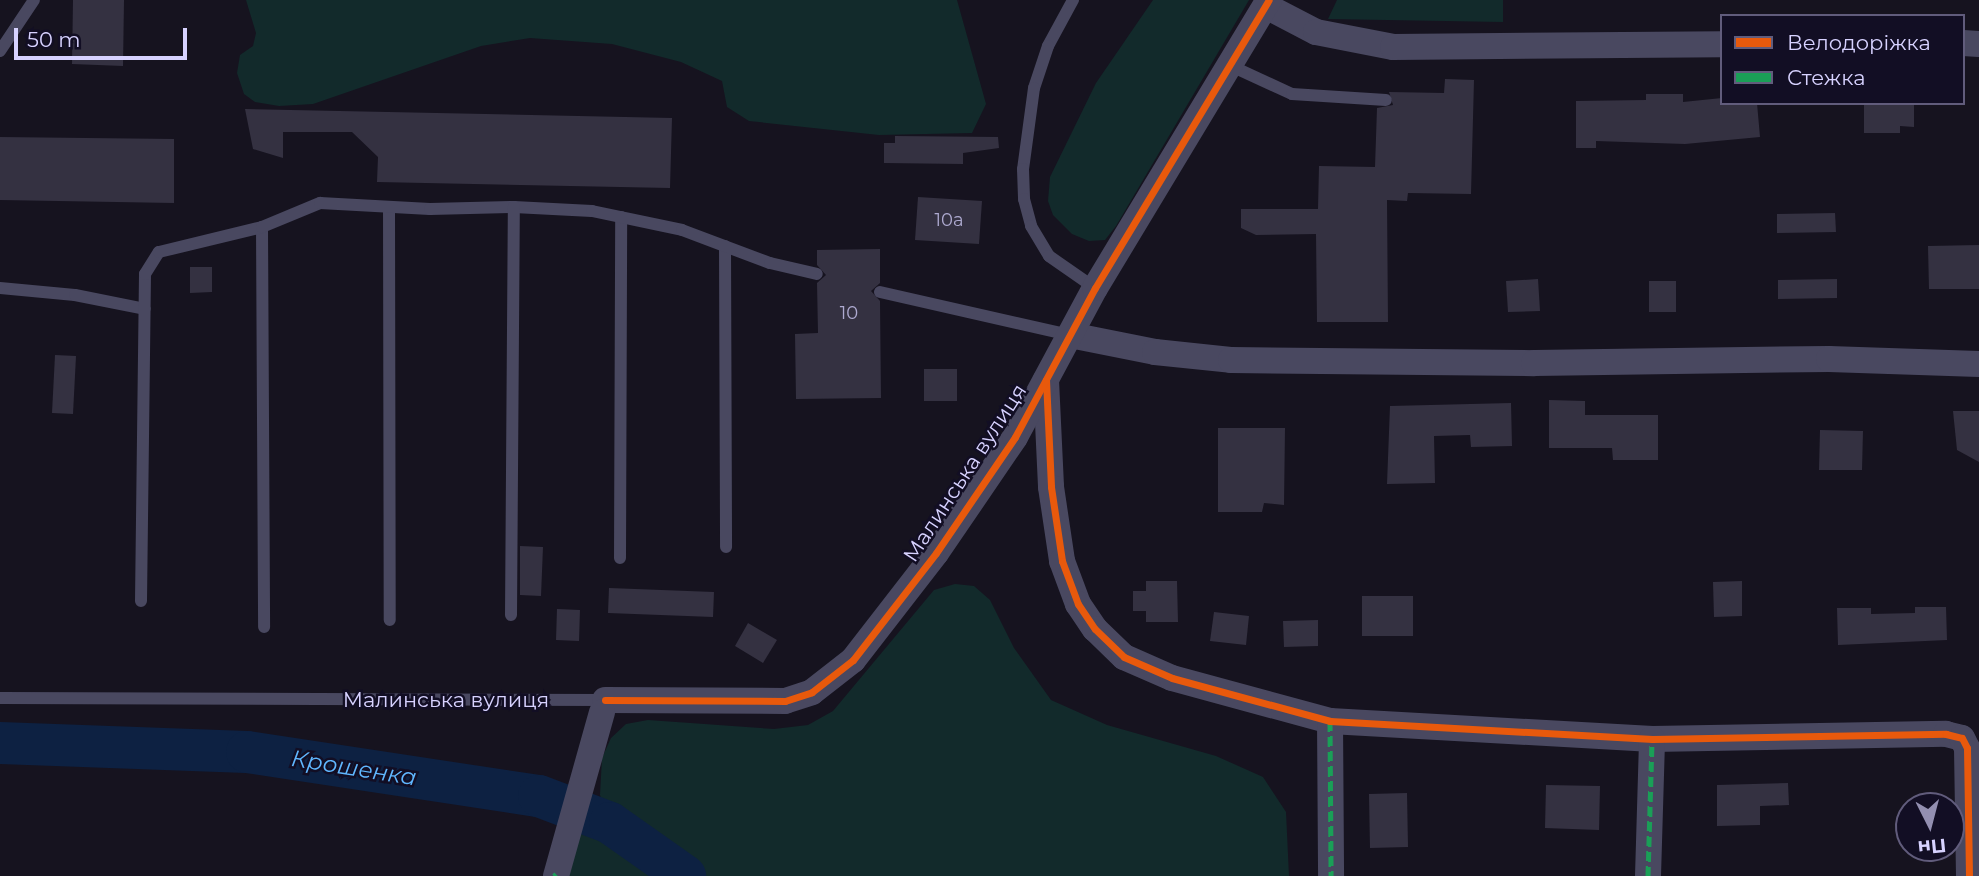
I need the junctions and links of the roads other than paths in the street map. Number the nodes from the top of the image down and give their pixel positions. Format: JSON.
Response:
{"nodes":[{"id":1,"x":34,"y":0,"type":"edge"},
{"id":2,"x":1073,"y":0,"type":"edge"},
{"id":3,"x":1267,"y":3,"type":"edge"},
{"id":4,"x":1720,"y":44,"type":"edge"},
{"id":5,"x":0,"y":51,"type":"edge"},
{"id":6,"x":1229,"y":65,"type":"junction"},
{"id":7,"x":1386,"y":100,"type":"dead end"},
{"id":8,"x":389,"y":207,"type":"junction"},
{"id":9,"x":514,"y":207,"type":"junction"},
{"id":10,"x":621,"y":217,"type":"junction"},
{"id":11,"x":262,"y":227,"type":"junction"},
{"id":12,"x":725,"y":246,"type":"junction"},
{"id":13,"x":817,"y":274,"type":"dead end"},
{"id":14,"x":0,"y":288,"type":"edge"},
{"id":15,"x":1095,"y":288,"type":"junction"},
{"id":16,"x":880,"y":292,"type":"dead end"},
{"id":17,"x":145,"y":309,"type":"junction"},
{"id":18,"x":1070,"y":335,"type":"junction"},
{"id":19,"x":1979,"y":363,"type":"edge"},
{"id":20,"x":1046,"y":380,"type":"junction"},
{"id":21,"x":726,"y":547,"type":"dead end"},
{"id":22,"x":620,"y":558,"type":"dead end"},
{"id":23,"x":141,"y":601,"type":"dead end"},
{"id":24,"x":511,"y":615,"type":"dead end"},
{"id":25,"x":390,"y":620,"type":"dead end"},
{"id":26,"x":264,"y":627,"type":"dead end"},
{"id":27,"x":0,"y":698,"type":"edge"},
{"id":28,"x":604,"y":706,"type":"junction"},
{"id":29,"x":1330,"y":721,"type":"junction"},
{"id":30,"x":1651,"y":739,"type":"junction"},
{"id":31,"x":1973,"y":749,"type":"edge"},
{"id":32,"x":556,"y":876,"type":"edge"},
{"id":33,"x":1331,"y":876,"type":"edge"},
{"id":34,"x":1648,"y":876,"type":"edge"},
{"id":35,"x":1969,"y":876,"type":"edge"}],
"edges":[{"from":1,"to":5,"type":"lane"},
{"from":2,"to":15,"type":"lane"},
{"from":3,"to":4,"type":"street"},
{"from":3,"to":6,"type":"street","name":"Малинська вулиця"},
{"from":6,"to":7,"type":"lane"},
{"from":6,"to":15,"type":"street","name":"Малинська вулиця"},
{"from":8,"to":9,"type":"lane"},
{"from":8,"to":11,"type":"lane"},
{"from":8,"to":25,"type":"lane"},
{"from":9,"to":10,"type":"lane"},
{"from":9,"to":24,"type":"lane"},
{"from":10,"to":12,"type":"lane"},
{"from":10,"to":22,"type":"lane"},
{"from":11,"to":17,"type":"lane"},
{"from":11,"to":26,"type":"lane"},
{"from":12,"to":13,"type":"lane"},
{"from":12,"to":21,"type":"lane"},
{"from":14,"to":17,"type":"lane"},
{"from":15,"to":18,"type":"street","name":"Малинська вулиця"},
{"from":16,"to":18,"type":"lane"},
{"from":17,"to":23,"type":"lane"},
{"from":18,"to":19,"type":"street"},
{"from":18,"to":20,"type":"street","name":"Малинська вулиця"},
{"from":20,"to":28,"type":"street","name":"Малинська вулиця"},
{"from":20,"to":29,"type":"street"},
{"from":27,"to":28,"type":"lane","name":"Малинська вулиця"},
{"from":28,"to":32,"type":"street"},
{"from":29,"to":30,"type":"street"},
{"from":29,"to":33,"type":"street"},
{"from":30,"to":31,"type":"street"},
{"from":30,"to":34,"type":"street"},
{"from":31,"to":35,"type":"street"}]}
